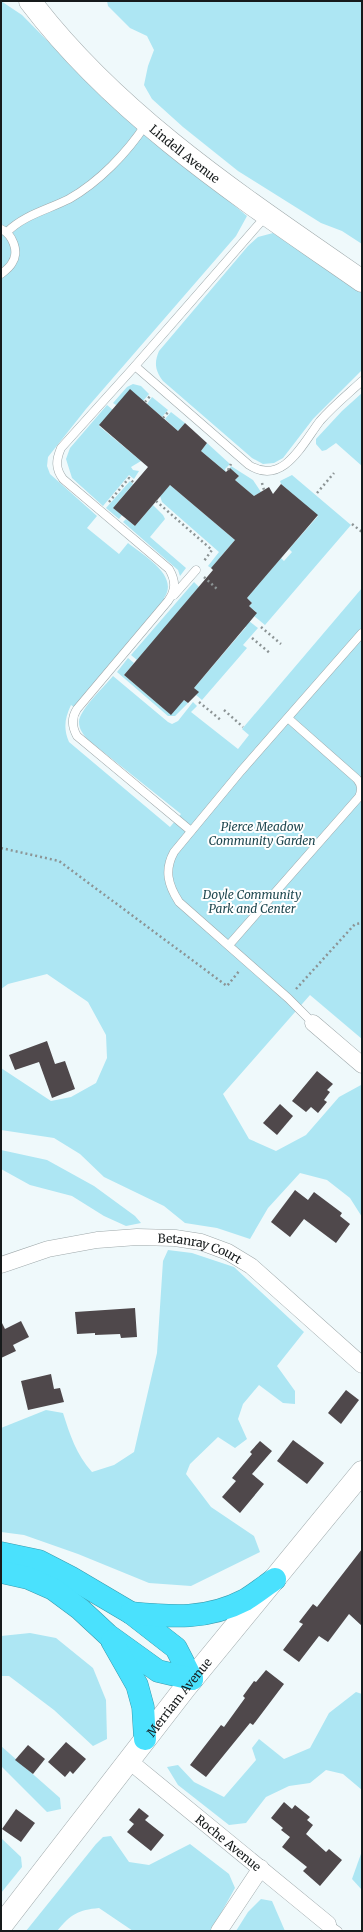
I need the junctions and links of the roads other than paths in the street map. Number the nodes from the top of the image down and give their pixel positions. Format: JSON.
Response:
{"nodes":[{"id":1,"x":30,"y":1,"type":"edge"},
{"id":2,"x":148,"y":122,"type":"junction"},
{"id":3,"x":267,"y":214,"type":"junction"},
{"id":4,"x":4,"y":231,"type":"edge"},
{"id":5,"x":1,"y":274,"type":"edge"},
{"id":6,"x":362,"y":281,"type":"edge"},
{"id":7,"x":135,"y":366,"type":"junction"},
{"id":8,"x":362,"y":381,"type":"edge"},
{"id":9,"x":196,"y":570,"type":"road end"},
{"id":10,"x":168,"y":601,"type":"junction"},
{"id":11,"x":362,"y":633,"type":"edge"},
{"id":12,"x":289,"y":718,"type":"junction"},
{"id":13,"x":191,"y":831,"type":"junction"},
{"id":14,"x":229,"y":945,"type":"junction"},
{"id":15,"x":313,"y":1023,"type":"joint"},
{"id":16,"x":362,"y":1065,"type":"edge"},
{"id":17,"x":1,"y":1265,"type":"edge"},
{"id":18,"x":362,"y":1365,"type":"edge"},
{"id":19,"x":362,"y":1472,"type":"edge"},
{"id":20,"x":1,"y":1553,"type":"edge"},
{"id":21,"x":1,"y":1572,"type":"edge"},
{"id":22,"x":275,"y":1579,"type":"junction"},
{"id":23,"x":131,"y":1613,"type":"junction"},
{"id":24,"x":108,"y":1635,"type":"junction"},
{"id":25,"x":192,"y":1680,"type":"junction"},
{"id":26,"x":145,"y":1739,"type":"junction"},
{"id":27,"x":128,"y":1760,"type":"junction"},
{"id":28,"x":261,"y":1868,"type":"junction"},
{"id":29,"x":1,"y":1926,"type":"edge"},
{"id":30,"x":333,"y":1927,"type":"edge"},
{"id":31,"x":219,"y":1931,"type":"edge"}],
"edges":[{"from":1,"to":2,"type":"main road","name":"Lindell Avenue"},
{"from":2,"to":3,"type":"main road","name":"Lindell Avenue"},
{"from":2,"to":4,"type":"lane"},
{"from":3,"to":6,"type":"main road","name":"Lindell Avenue"},
{"from":3,"to":7,"type":"lane"},
{"from":4,"to":5,"type":"lane"},
{"from":7,"to":8,"type":"lane"},
{"from":7,"to":10,"type":"lane"},
{"from":9,"to":10,"type":"lane"},
{"from":10,"to":13,"type":"lane"},
{"from":11,"to":12,"type":"lane"},
{"from":12,"to":13,"type":"lane"},
{"from":12,"to":14,"type":"lane"},
{"from":13,"to":14,"type":"lane"},
{"from":14,"to":15,"type":"lane"},
{"from":15,"to":16,"type":"street"},
{"from":17,"to":18,"type":"street","name":"Betanray Court"},
{"from":19,"to":22,"type":"main road","name":"Merriam Avenue"},
{"from":20,"to":23,"type":"highway"},
{"from":21,"to":24,"type":"highway"},
{"from":22,"to":23,"type":"highway"},
{"from":22,"to":25,"type":"main road","name":"Merriam Avenue"},
{"from":23,"to":25,"type":"highway"},
{"from":24,"to":25,"type":"highway"},
{"from":24,"to":26,"type":"highway"},
{"from":25,"to":26,"type":"main road","name":"Merriam Avenue"},
{"from":26,"to":27,"type":"main road","name":"Merriam Avenue"},
{"from":27,"to":28,"type":"street","name":"Roche Avenue"},
{"from":27,"to":29,"type":"main road","name":"Merriam Avenue"},
{"from":28,"to":30,"type":"street","name":"Roche Avenue"},
{"from":28,"to":31,"type":"street"}]}
